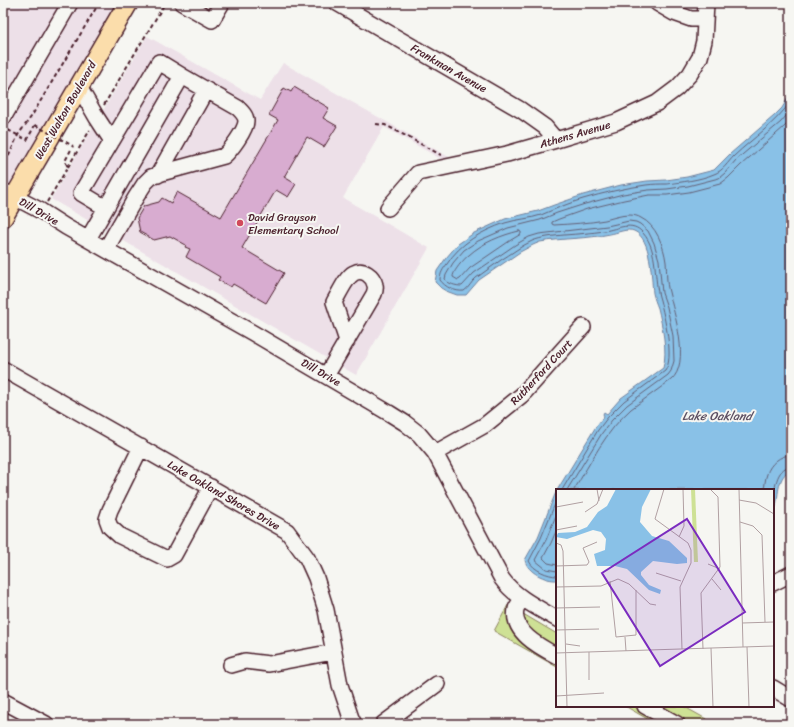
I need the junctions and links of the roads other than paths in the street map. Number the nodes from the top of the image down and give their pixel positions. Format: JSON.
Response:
{"nodes":[{"id":1,"x":70,"y":3,"type":"edge"},
{"id":2,"x":128,"y":3,"type":"edge"},
{"id":3,"x":182,"y":3,"type":"edge"},
{"id":4,"x":222,"y":3,"type":"edge"},
{"id":5,"x":337,"y":3,"type":"edge"},
{"id":6,"x":657,"y":3,"type":"edge"},
{"id":7,"x":706,"y":3,"type":"edge"},
{"id":8,"x":706,"y":19,"type":"junction"},
{"id":9,"x":182,"y":76,"type":"junction"},
{"id":10,"x":79,"y":87,"type":"junction"},
{"id":11,"x":206,"y":90,"type":"junction"},
{"id":12,"x":3,"y":118,"type":"edge"},
{"id":13,"x":556,"y":140,"type":"junction"},
{"id":14,"x":112,"y":142,"type":"junction"},
{"id":15,"x":158,"y":174,"type":"junction"},
{"id":16,"x":9,"y":194,"type":"edge"},
{"id":17,"x":106,"y":208,"type":"junction"},
{"id":18,"x":388,"y":208,"type":"dead end"},
{"id":19,"x":3,"y":217,"type":"edge"},
{"id":20,"x":88,"y":239,"type":"junction"},
{"id":21,"x":106,"y":249,"type":"junction"},
{"id":22,"x":583,"y":327,"type":"dead end"},
{"id":23,"x":347,"y":341,"type":"dead end"},
{"id":24,"x":3,"y":369,"type":"edge"},
{"id":25,"x":326,"y":376,"type":"junction"},
{"id":26,"x":141,"y":447,"type":"junction"},
{"id":27,"x":435,"y":453,"type":"junction"},
{"id":28,"x":210,"y":487,"type":"junction"},
{"id":29,"x":791,"y":574,"type":"edge"},
{"id":30,"x":774,"y":582,"type":"edge"},
{"id":31,"x":524,"y":599,"type":"junction"},
{"id":32,"x":556,"y":618,"type":"edge"},
{"id":33,"x":333,"y":652,"type":"junction"},
{"id":34,"x":556,"y":655,"type":"edge"},
{"id":35,"x":231,"y":665,"type":"dead end"},
{"id":36,"x":437,"y":684,"type":"dead end"},
{"id":37,"x":774,"y":689,"type":"edge"},
{"id":38,"x":791,"y":699,"type":"edge"},
{"id":39,"x":3,"y":701,"type":"edge"},
{"id":40,"x":647,"y":707,"type":"edge"},
{"id":41,"x":46,"y":724,"type":"edge"},
{"id":42,"x":354,"y":724,"type":"edge"},
{"id":43,"x":383,"y":724,"type":"edge"},
{"id":44,"x":677,"y":724,"type":"edge"}],
"edges":[{"from":1,"to":12,"type":"street"},
{"from":2,"to":10,"type":"main road","name":"West Walton Boulevard"},
{"from":3,"to":4,"type":"street"},
{"from":5,"to":13,"type":"street","name":"Frankman Avenue"},
{"from":6,"to":8,"type":"street"},
{"from":7,"to":8,"type":"street","name":"Athens Avenue"},
{"from":8,"to":13,"type":"street","name":"Athens Avenue"},
{"from":9,"to":11,"type":"street"},
{"from":9,"to":14,"type":"street"},
{"from":9,"to":17,"type":"street"},
{"from":10,"to":14,"type":"street"},
{"from":10,"to":16,"type":"main road","name":"West Walton Boulevard"},
{"from":11,"to":15,"type":"street"},
{"from":11,"to":15,"type":"street"},
{"from":13,"to":18,"type":"street","name":"Athens Avenue"},
{"from":14,"to":17,"type":"street"},
{"from":15,"to":21,"type":"street"},
{"from":16,"to":19,"type":"main road","name":"West Walton Boulevard"},
{"from":16,"to":20,"type":"street","name":"Dill Drive"},
{"from":17,"to":20,"type":"street"},
{"from":20,"to":21,"type":"street","name":"Dill Drive"},
{"from":21,"to":25,"type":"street","name":"Dill Drive"},
{"from":22,"to":27,"type":"street","name":"Rutherford Court"},
{"from":23,"to":25,"type":"street"},
{"from":24,"to":26,"type":"street","name":"Lake Oakland Shores Drive"},
{"from":25,"to":27,"type":"street","name":"Dill Drive"},
{"from":26,"to":28,"type":"street","name":"Lake Oakland Shores Drive"},
{"from":26,"to":28,"type":"street"},
{"from":27,"to":31,"type":"street","name":"Dill Drive"},
{"from":28,"to":33,"type":"street","name":"Lake Oakland Shores Drive"},
{"from":29,"to":30,"type":"street"},
{"from":31,"to":32,"type":"street","name":"Dill Drive"},
{"from":31,"to":34,"type":"street"},
{"from":33,"to":35,"type":"street"},
{"from":33,"to":42,"type":"street","name":"Lake Oakland Shores Drive"},
{"from":36,"to":43,"type":"street"},
{"from":37,"to":38,"type":"street"},
{"from":39,"to":41,"type":"street"},
{"from":40,"to":44,"type":"street"}]}
